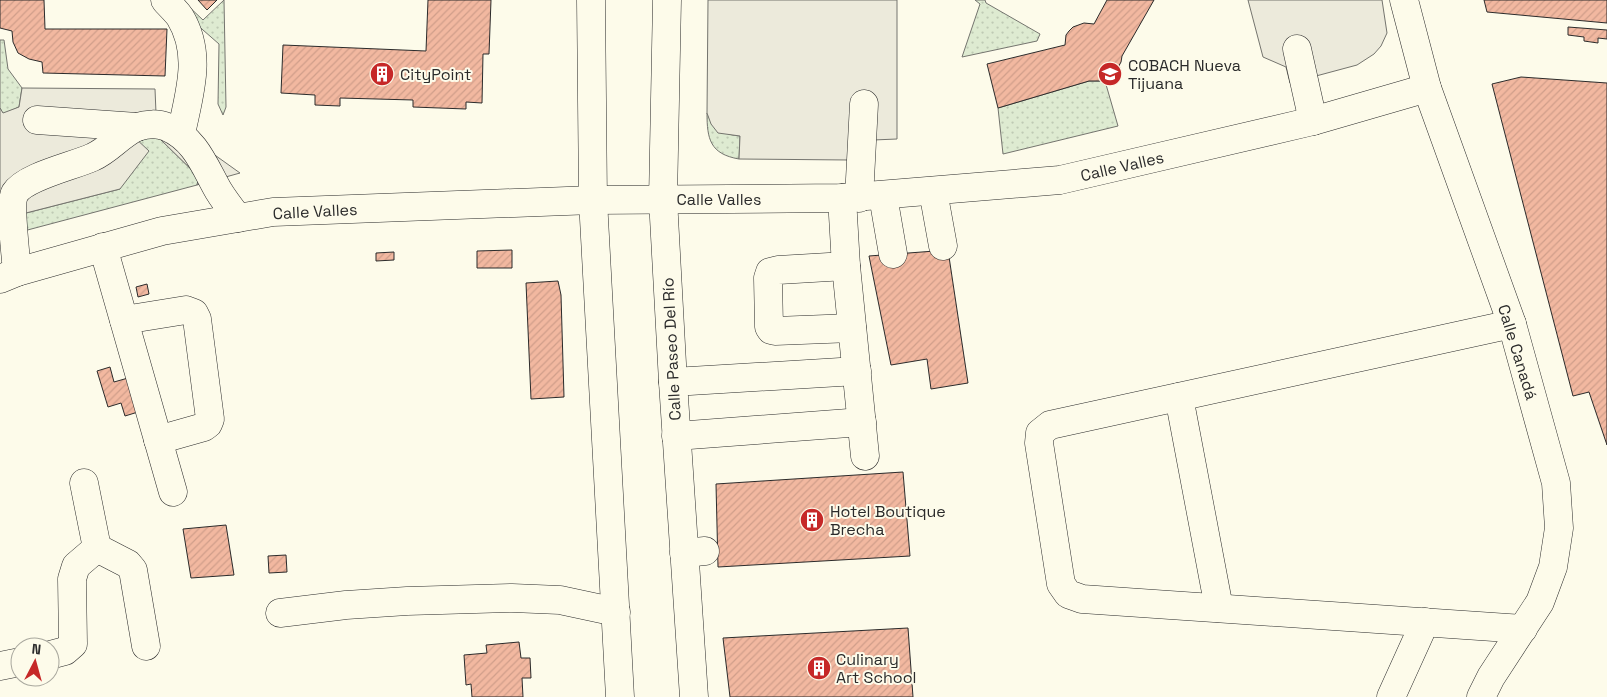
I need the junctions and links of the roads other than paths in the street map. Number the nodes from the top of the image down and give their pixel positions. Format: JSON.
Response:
{"nodes":[{"id":1,"x":164,"y":0,"type":"edge"},
{"id":2,"x":591,"y":0,"type":"edge"},
{"id":3,"x":667,"y":0,"type":"edge"},
{"id":4,"x":1404,"y":0,"type":"edge"},
{"id":5,"x":1296,"y":49,"type":"dead end"},
{"id":6,"x":1427,"y":88,"type":"junction"},
{"id":7,"x":864,"y":104,"type":"dead end"},
{"id":8,"x":37,"y":120,"type":"dead end"},
{"id":9,"x":1313,"y":121,"type":"junction"},
{"id":10,"x":137,"y":127,"type":"junction"},
{"id":11,"x":181,"y":134,"type":"junction"},
{"id":12,"x":933,"y":191,"type":"junction"},
{"id":13,"x":861,"y":197,"type":"junction"},
{"id":14,"x":663,"y":199,"type":"junction"},
{"id":15,"x":593,"y":200,"type":"junction"},
{"id":16,"x":238,"y":218,"type":"junction"},
{"id":17,"x":943,"y":246,"type":"dead end"},
{"id":18,"x":103,"y":247,"type":"junction"},
{"id":19,"x":893,"y":254,"type":"dead end"},
{"id":20,"x":846,"y":266,"type":"junction"},
{"id":21,"x":6,"y":276,"type":"edge"},
{"id":22,"x":124,"y":320,"type":"junction"},
{"id":23,"x":1512,"y":324,"type":"junction"},
{"id":24,"x":852,"y":328,"type":"junction"},
{"id":25,"x":856,"y":371,"type":"junction"},
{"id":26,"x":673,"y":382,"type":"junction"},
{"id":27,"x":1179,"y":397,"type":"junction"},
{"id":28,"x":862,"y":422,"type":"junction"},
{"id":29,"x":676,"y":436,"type":"junction"},
{"id":30,"x":158,"y":440,"type":"junction"},
{"id":31,"x":865,"y":456,"type":"dead end"},
{"id":32,"x":84,"y":483,"type":"dead end"},
{"id":33,"x":173,"y":492,"type":"dead end"},
{"id":34,"x":97,"y":548,"type":"junction"},
{"id":35,"x":1218,"y":608,"type":"junction"},
{"id":36,"x":616,"y":612,"type":"junction"},
{"id":37,"x":280,"y":613,"type":"dead end"},
{"id":38,"x":1425,"y":622,"type":"junction"},
{"id":39,"x":1523,"y":629,"type":"junction"},
{"id":40,"x":146,"y":646,"type":"dead end"},
{"id":41,"x":60,"y":652,"type":"edge"},
{"id":42,"x":620,"y":697,"type":"edge"},
{"id":43,"x":694,"y":697,"type":"edge"},
{"id":44,"x":1390,"y":697,"type":"edge"},
{"id":45,"x":1481,"y":697,"type":"edge"}],
"edges":[{"from":1,"to":11,"type":"street"},
{"from":2,"to":15,"type":"street"},
{"from":3,"to":14,"type":"street","name":"Calle Paseo Del Río"},
{"from":4,"to":6,"type":"street","name":"Calle Canadá"},
{"from":5,"to":9,"type":"street"},
{"from":6,"to":9,"type":"street","name":"Calle Valles"},
{"from":6,"to":23,"type":"street","name":"Calle Canadá"},
{"from":7,"to":13,"type":"street"},
{"from":8,"to":10,"type":"street"},
{"from":9,"to":12,"type":"street","name":"Calle Valles"},
{"from":10,"to":11,"type":"street"},
{"from":10,"to":21,"type":"street"},
{"from":11,"to":16,"type":"street"},
{"from":12,"to":13,"type":"street","name":"Calle Valles"},
{"from":12,"to":17,"type":"street"},
{"from":13,"to":14,"type":"street","name":"Calle Valles"},
{"from":13,"to":19,"type":"street"},
{"from":13,"to":20,"type":"street"},
{"from":14,"to":15,"type":"street","name":"Calle Valles"},
{"from":14,"to":26,"type":"street","name":"Calle Paseo Del Río"},
{"from":15,"to":16,"type":"street","name":"Calle Valles"},
{"from":15,"to":36,"type":"street"},
{"from":16,"to":18,"type":"street","name":"Calle Valles"},
{"from":18,"to":21,"type":"street","name":"Calle Valles"},
{"from":18,"to":22,"type":"street"},
{"from":20,"to":24,"type":"street"},
{"from":20,"to":24,"type":"street"},
{"from":22,"to":30,"type":"street"},
{"from":22,"to":30,"type":"street"},
{"from":23,"to":27,"type":"street"},
{"from":23,"to":39,"type":"street","name":"Calle Canadá"},
{"from":24,"to":25,"type":"street"},
{"from":25,"to":26,"type":"street"},
{"from":25,"to":28,"type":"street"},
{"from":26,"to":29,"type":"street","name":"Calle Paseo Del Río"},
{"from":27,"to":35,"type":"street"},
{"from":27,"to":35,"type":"street"},
{"from":28,"to":29,"type":"street"},
{"from":28,"to":31,"type":"street"},
{"from":29,"to":43,"type":"street","name":"Calle Paseo Del Río"},
{"from":30,"to":33,"type":"street"},
{"from":32,"to":34,"type":"street"},
{"from":34,"to":40,"type":"street"},
{"from":34,"to":41,"type":"street"},
{"from":35,"to":38,"type":"street"},
{"from":36,"to":37,"type":"street"},
{"from":36,"to":42,"type":"street"},
{"from":38,"to":39,"type":"street"},
{"from":38,"to":44,"type":"street"},
{"from":39,"to":45,"type":"street","name":"Calle Canadá"}]}
